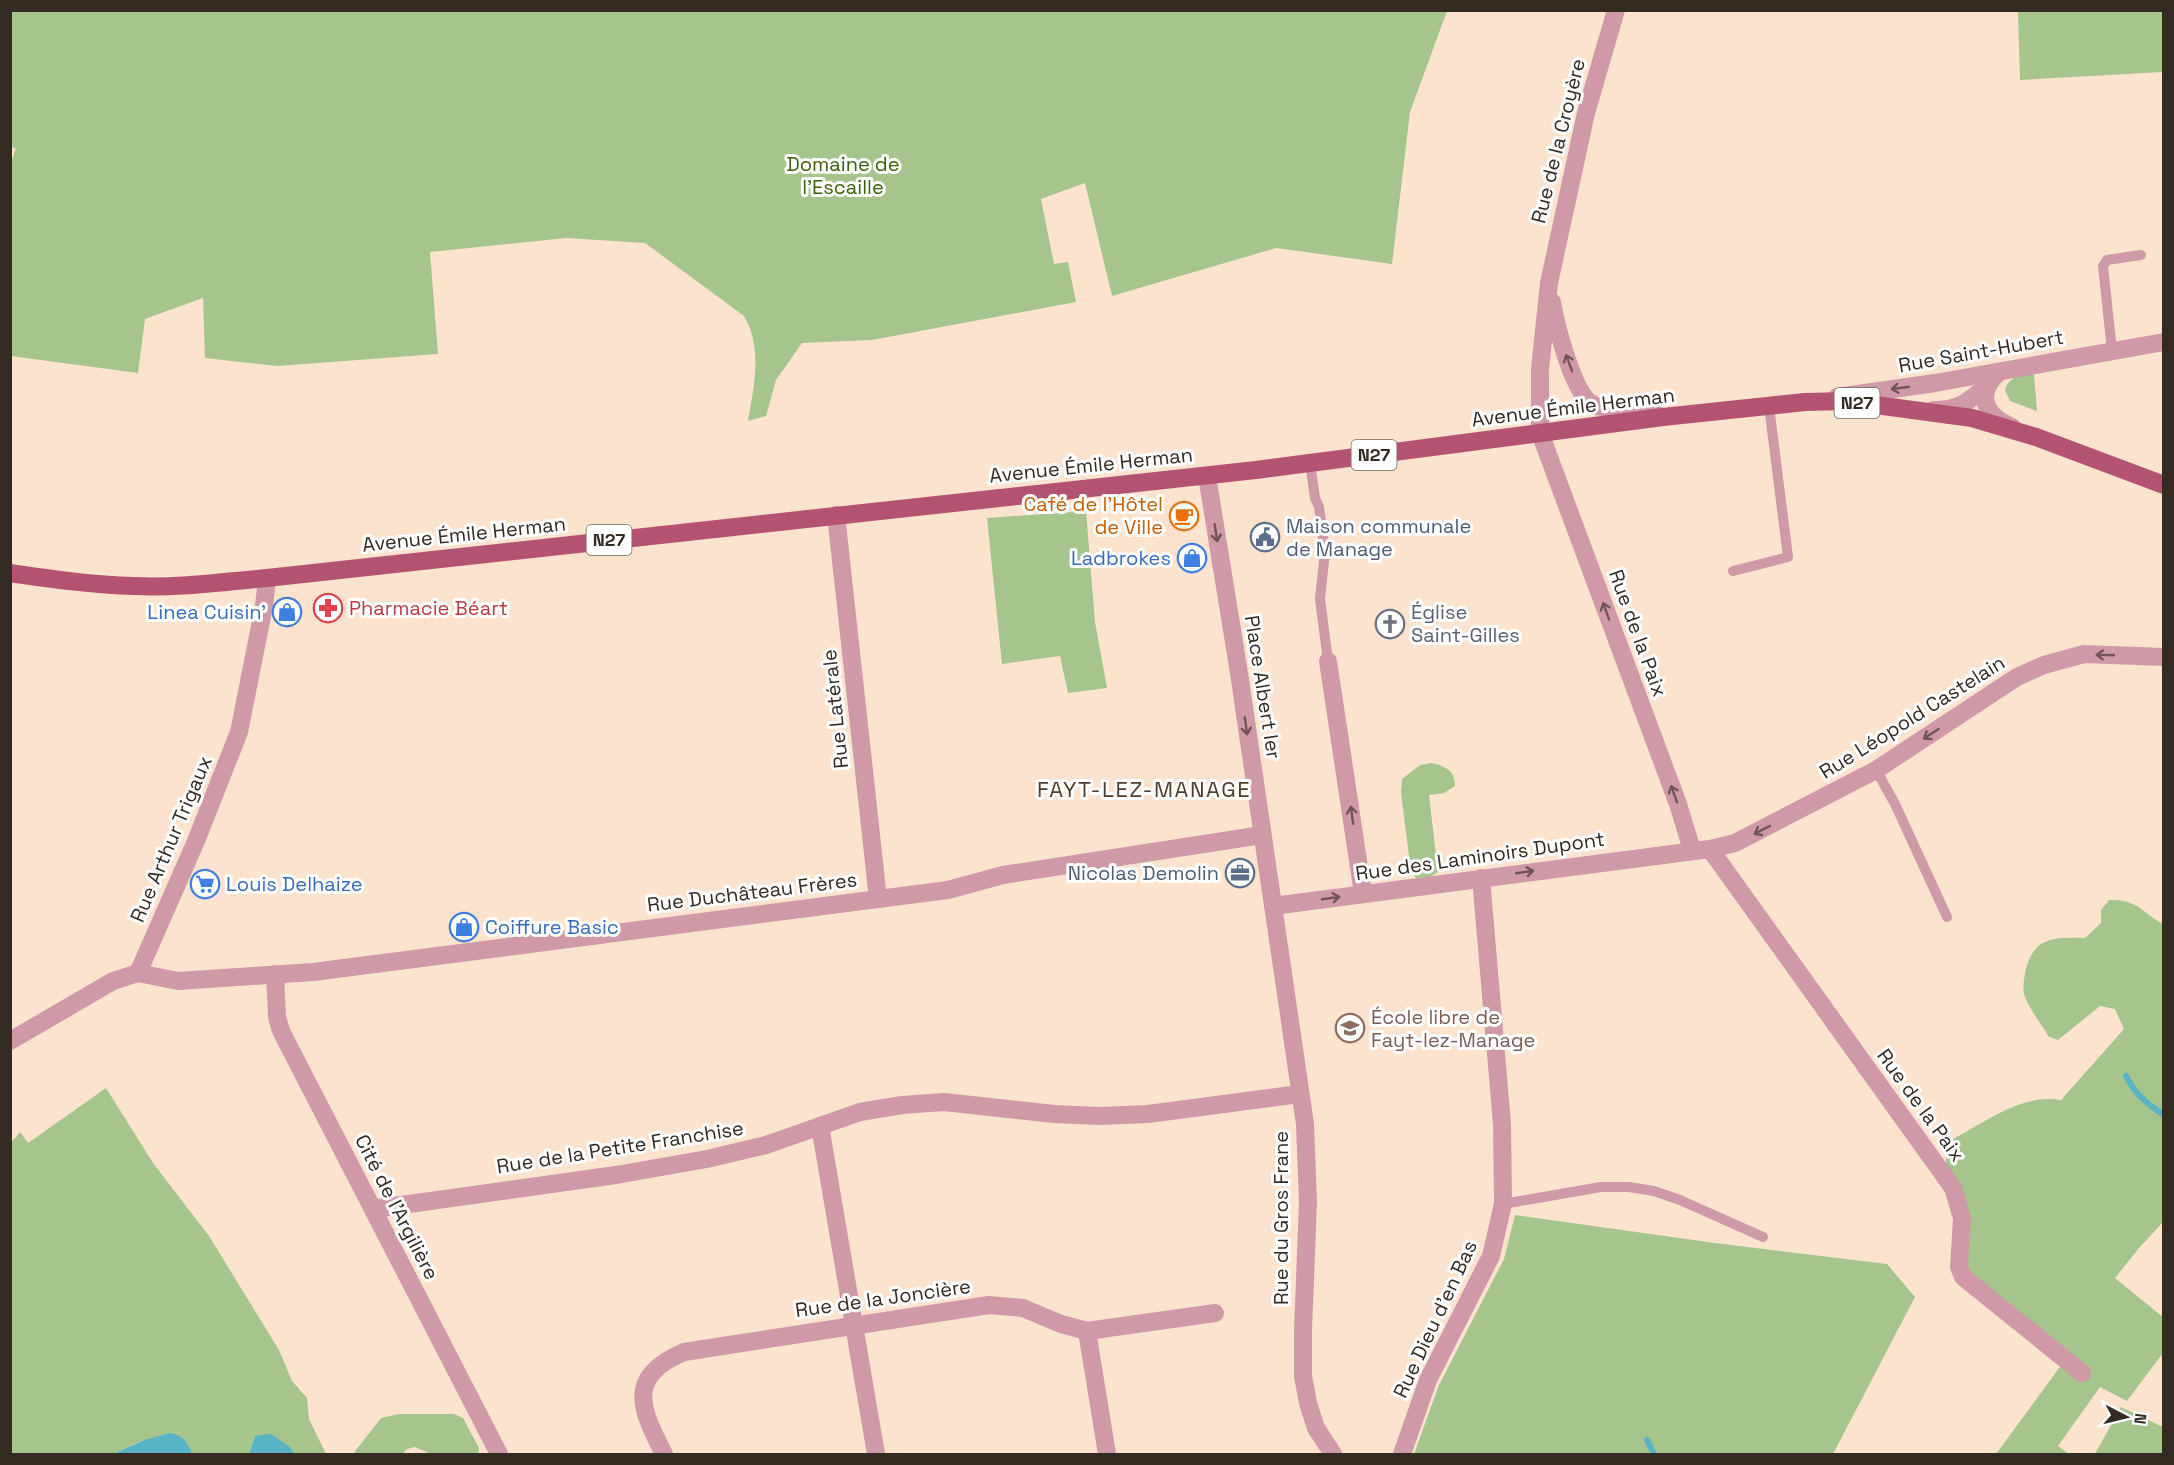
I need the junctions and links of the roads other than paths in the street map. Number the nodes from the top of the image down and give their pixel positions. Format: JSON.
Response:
{"nodes":[{"id":1,"x":1616,"y":10,"type":"edge"},
{"id":2,"x":2141,"y":255,"type":"dead end"},
{"id":3,"x":1549,"y":283,"type":"junction"},
{"id":4,"x":2163,"y":342,"type":"edge"},
{"id":5,"x":2112,"y":351,"type":"junction"},
{"id":6,"x":1999,"y":372,"type":"junction"},
{"id":7,"x":1935,"y":383,"type":"junction"},
{"id":8,"x":1986,"y":386,"type":"junction"},
{"id":9,"x":1805,"y":402,"type":"junction"},
{"id":10,"x":1769,"y":406,"type":"junction"},
{"id":11,"x":1939,"y":412,"type":"junction"},
{"id":12,"x":1663,"y":417,"type":"junction"},
{"id":13,"x":1540,"y":433,"type":"junction"},
{"id":14,"x":2036,"y":437,"type":"junction"},
{"id":15,"x":1310,"y":463,"type":"junction"},
{"id":16,"x":1207,"y":476,"type":"junction"},
{"id":17,"x":2163,"y":485,"type":"edge"},
{"id":18,"x":836,"y":515,"type":"junction"},
{"id":19,"x":1733,"y":571,"type":"dead end"},
{"id":20,"x":10,"y":573,"type":"edge"},
{"id":21,"x":267,"y":578,"type":"junction"},
{"id":22,"x":2163,"y":657,"type":"edge"},
{"id":23,"x":1328,"y":661,"type":"joint"},
{"id":24,"x":1876,"y":770,"type":"junction"},
{"id":25,"x":1262,"y":835,"type":"junction"},
{"id":26,"x":1701,"y":849,"type":"junction"},
{"id":27,"x":1481,"y":878,"type":"junction"},
{"id":28,"x":1363,"y":894,"type":"junction"},
{"id":29,"x":878,"y":899,"type":"junction"},
{"id":30,"x":1274,"y":906,"type":"junction"},
{"id":31,"x":1947,"y":917,"type":"dead end"},
{"id":32,"x":138,"y":973,"type":"junction"},
{"id":33,"x":275,"y":974,"type":"junction"},
{"id":34,"x":10,"y":1041,"type":"edge"},
{"id":35,"x":1300,"y":1094,"type":"junction"},
{"id":36,"x":820,"y":1126,"type":"junction"},
{"id":37,"x":1503,"y":1204,"type":"junction"},
{"id":38,"x":373,"y":1209,"type":"junction"},
{"id":39,"x":1763,"y":1237,"type":"dead end"},
{"id":40,"x":1215,"y":1313,"type":"dead end"},
{"id":41,"x":854,"y":1324,"type":"junction"},
{"id":42,"x":1087,"y":1331,"type":"junction"},
{"id":43,"x":2082,"y":1373,"type":"dead end"},
{"id":44,"x":499,"y":1455,"type":"edge"},
{"id":45,"x":664,"y":1455,"type":"edge"},
{"id":46,"x":876,"y":1455,"type":"edge"},
{"id":47,"x":1107,"y":1455,"type":"edge"},
{"id":48,"x":1333,"y":1455,"type":"edge"},
{"id":49,"x":1402,"y":1455,"type":"edge"}],
"edges":[{"from":1,"to":3,"type":"street","name":"Rue de la Croyère"},
{"from":2,"to":5,"type":"lane"},
{"from":12,"to":3,"type":"street","name":"Rue de la Croyère","one_way":true},
{"from":3,"to":13,"type":"street","name":"Rue de la Croyère"},
{"from":4,"to":5,"type":"street","name":"Rue Saint-Hubert"},
{"from":5,"to":6,"type":"street","name":"Rue Saint-Hubert"},
{"from":6,"to":7,"type":"street","name":"Rue Saint-Hubert"},
{"from":6,"to":8,"type":"street"},
{"from":7,"to":9,"type":"street","name":"Rue Saint-Hubert","one_way":true},
{"from":7,"to":11,"type":"street"},
{"from":8,"to":11,"type":"street"},
{"from":8,"to":14,"type":"street"},
{"from":9,"to":10,"type":"main road","name":"Avenue Émile Herman","number":"N27"},
{"from":9,"to":11,"type":"main road","name":"Avenue Émile Herman","number":"N27"},
{"from":10,"to":12,"type":"main road","name":"Avenue Émile Herman","number":"N27"},
{"from":10,"to":19,"type":"lane"},
{"from":11,"to":14,"type":"main road","name":"Avenue Émile Herman","number":"N27"},
{"from":12,"to":13,"type":"main road","name":"Avenue Émile Herman","number":"N27"},
{"from":13,"to":15,"type":"main road","name":"Avenue Émile Herman","number":"N27"},
{"from":26,"to":13,"type":"street","name":"Rue de la Paix","one_way":true},
{"from":14,"to":17,"type":"main road","name":"Avenue Émile Herman","number":"N27"},
{"from":15,"to":16,"type":"main road","name":"Avenue Émile Herman","number":"N27"},
{"from":15,"to":23,"type":"lane"},
{"from":16,"to":18,"type":"main road","name":"Avenue Émile Herman","number":"N27"},
{"from":16,"to":25,"type":"street","name":"Place Albert Ier","one_way":true},
{"from":18,"to":21,"type":"main road","name":"Avenue Émile Herman","number":"N27"},
{"from":18,"to":29,"type":"street","name":"Rue Latérale"},
{"from":20,"to":21,"type":"main road","name":"Avenue Émile Herman","number":"N27"},
{"from":21,"to":32,"type":"street","name":"Rue Arthur Trigaux"},
{"from":22,"to":24,"type":"street","name":"Rue Léopold Castelain","one_way":true},
{"from":28,"to":23,"type":"street","one_way":true},
{"from":24,"to":26,"type":"street","name":"Rue Léopold Castelain","one_way":true},
{"from":24,"to":31,"type":"lane"},
{"from":25,"to":29,"type":"street","name":"Rue Duchâteau Frères"},
{"from":25,"to":30,"type":"street","name":"Place Albert Ier"},
{"from":27,"to":26,"type":"street","name":"Rue des Laminoirs Dupont","one_way":true},
{"from":26,"to":43,"type":"street","name":"Rue de la Paix"},
{"from":27,"to":28,"type":"street","name":"Rue des Laminoirs Dupont"},
{"from":27,"to":37,"type":"street","name":"Rue Dieu d'en Bas"},
{"from":30,"to":28,"type":"street","name":"Rue des Laminoirs Dupont","one_way":true},
{"from":29,"to":33,"type":"street","name":"Rue Duchâteau Frères"},
{"from":30,"to":35,"type":"street","name":"Rue du Gros Frane"},
{"from":32,"to":33,"type":"street","name":"Rue Duchâteau Frères"},
{"from":32,"to":34,"type":"street"},
{"from":33,"to":38,"type":"street","name":"Cité de l'Argilière"},
{"from":35,"to":36,"type":"street","name":"Rue de la Petite Franchise"},
{"from":35,"to":48,"type":"street","name":"Rue du Gros Frane"},
{"from":36,"to":38,"type":"street","name":"Rue de la Petite Franchise"},
{"from":36,"to":41,"type":"street"},
{"from":37,"to":39,"type":"lane"},
{"from":37,"to":49,"type":"street","name":"Rue Dieu d'en Bas"},
{"from":38,"to":44,"type":"street","name":"Cité de l'Argilière"},
{"from":40,"to":42,"type":"street"},
{"from":41,"to":42,"type":"street","name":"Rue de la Joncière"},
{"from":41,"to":45,"type":"street","name":"Rue de la Joncière"},
{"from":41,"to":46,"type":"street"},
{"from":42,"to":47,"type":"street"}]}
